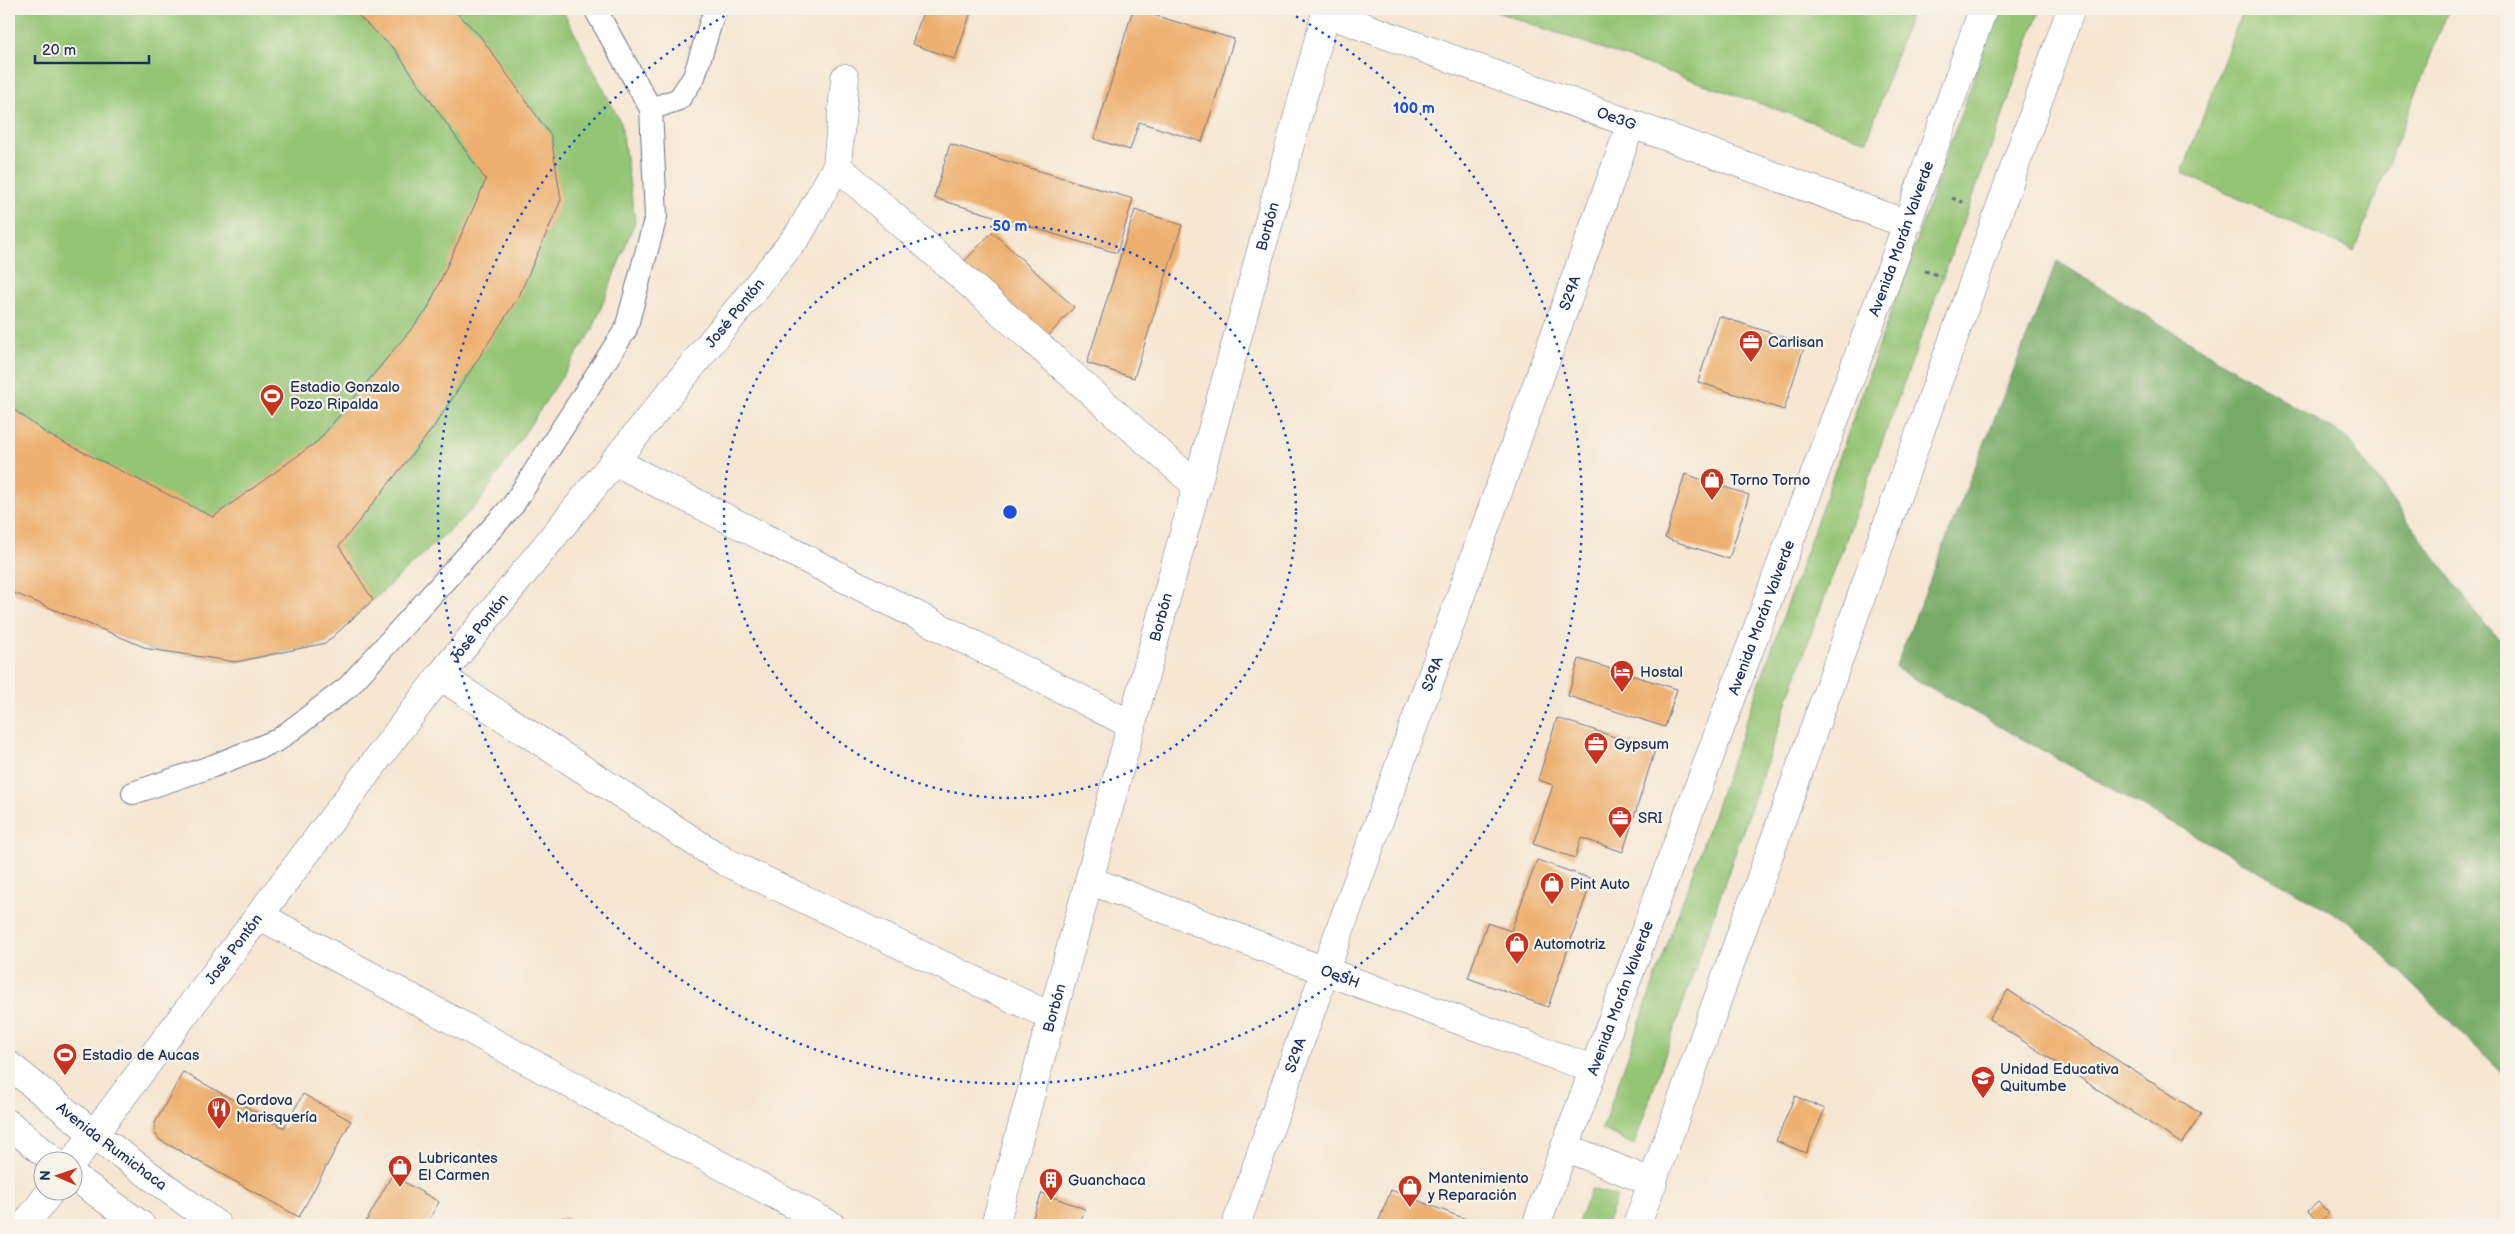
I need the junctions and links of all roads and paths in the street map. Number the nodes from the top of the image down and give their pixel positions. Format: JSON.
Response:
{"nodes":[{"id":1,"x":595,"y":9,"type":"edge"},
{"id":2,"x":714,"y":9,"type":"edge"},
{"id":3,"x":1984,"y":9,"type":"edge"},
{"id":4,"x":2071,"y":9,"type":"edge"},
{"id":5,"x":1327,"y":11,"type":"edge"},
{"id":6,"x":845,"y":78,"type":"dead end"},
{"id":7,"x":651,"y":109,"type":"junction"},
{"id":8,"x":1631,"y":124,"type":"junction"},
{"id":9,"x":837,"y":166,"type":"junction"},
{"id":10,"x":1921,"y":186,"type":"junction"},
{"id":11,"x":1998,"y":216,"type":"junction"},
{"id":12,"x":1907,"y":224,"type":"junction"},
{"id":13,"x":1894,"y":260,"type":"junction"},
{"id":14,"x":1972,"y":288,"type":"junction"},
{"id":15,"x":614,"y":461,"type":"junction"},
{"id":16,"x":1197,"y":486,"type":"junction"},
{"id":17,"x":440,"y":676,"type":"junction"},
{"id":18,"x":1132,"y":724,"type":"junction"},
{"id":19,"x":133,"y":793,"type":"dead end"},
{"id":20,"x":1089,"y":880,"type":"junction"},
{"id":21,"x":260,"y":916,"type":"junction"},
{"id":22,"x":1325,"y":971,"type":"junction"},
{"id":23,"x":1052,"y":1017,"type":"junction"},
{"id":24,"x":9,"y":1065,"type":"edge"},
{"id":25,"x":1592,"y":1069,"type":"junction"},
{"id":26,"x":9,"y":1124,"type":"edge"},
{"id":27,"x":95,"y":1135,"type":"junction"},
{"id":28,"x":1565,"y":1147,"type":"junction"},
{"id":29,"x":43,"y":1152,"type":"edge"},
{"id":30,"x":81,"y":1152,"type":"edge"},
{"id":31,"x":82,"y":1182,"type":"edge"},
{"id":32,"x":1653,"y":1183,"type":"junction"},
{"id":33,"x":42,"y":1202,"type":"edge"},
{"id":34,"x":25,"y":1225,"type":"edge"},
{"id":35,"x":141,"y":1225,"type":"edge"},
{"id":36,"x":217,"y":1225,"type":"edge"},
{"id":37,"x":831,"y":1225,"type":"edge"},
{"id":38,"x":995,"y":1225,"type":"edge"},
{"id":39,"x":1236,"y":1225,"type":"edge"},
{"id":40,"x":1536,"y":1225,"type":"edge"},
{"id":41,"x":1637,"y":1225,"type":"edge"}],
"edges":[{"from":1,"to":7,"type":"lane"},
{"from":2,"to":7,"type":"lane"},
{"from":3,"to":10,"type":"street","name":"Avenida Morán Valverde"},
{"from":4,"to":11,"type":"street"},
{"from":5,"to":8,"type":"street","name":"Oe3G"},
{"from":5,"to":16,"type":"street","name":"Borbón"},
{"from":6,"to":9,"type":"street","name":"José Pontón"},
{"from":7,"to":19,"type":"lane"},
{"from":8,"to":12,"type":"street","name":"Oe3G"},
{"from":8,"to":22,"type":"street","name":"S29A"},
{"from":9,"to":15,"type":"street","name":"José Pontón"},
{"from":9,"to":16,"type":"street"},
{"from":10,"to":11,"type":"path"},
{"from":10,"to":12,"type":"street","name":"Avenida Morán Valverde"},
{"from":11,"to":14,"type":"street"},
{"from":12,"to":13,"type":"street","name":"Avenida Morán Valverde"},
{"from":13,"to":14,"type":"path"},
{"from":13,"to":25,"type":"street","name":"Avenida Morán Valverde"},
{"from":14,"to":32,"type":"street"},
{"from":15,"to":17,"type":"street","name":"José Pontón"},
{"from":15,"to":18,"type":"street"},
{"from":16,"to":18,"type":"street","name":"Borbón"},
{"from":17,"to":21,"type":"street","name":"José Pontón"},
{"from":17,"to":23,"type":"street"},
{"from":18,"to":20,"type":"street","name":"Borbón"},
{"from":20,"to":22,"type":"street","name":"Oe3H"},
{"from":20,"to":23,"type":"street","name":"Borbón"},
{"from":21,"to":27,"type":"street","name":"José Pontón"},
{"from":21,"to":37,"type":"street"},
{"from":22,"to":25,"type":"street","name":"Oe3H"},
{"from":22,"to":39,"type":"street","name":"S29A"},
{"from":23,"to":38,"type":"street","name":"Borbón"},
{"from":24,"to":27,"type":"street","name":"Avenida Rumichaca"},
{"from":25,"to":28,"type":"street","name":"Avenida Morán Valverde"},
{"from":26,"to":29,"type":"street"},
{"from":27,"to":30,"type":"street","name":"José Pontón"},
{"from":27,"to":36,"type":"street","name":"Avenida Rumichaca"},
{"from":28,"to":32,"type":"street"},
{"from":28,"to":40,"type":"street","name":"Avenida Morán Valverde"},
{"from":31,"to":35,"type":"street"},
{"from":32,"to":41,"type":"street"},
{"from":33,"to":34,"type":"street"}]}
